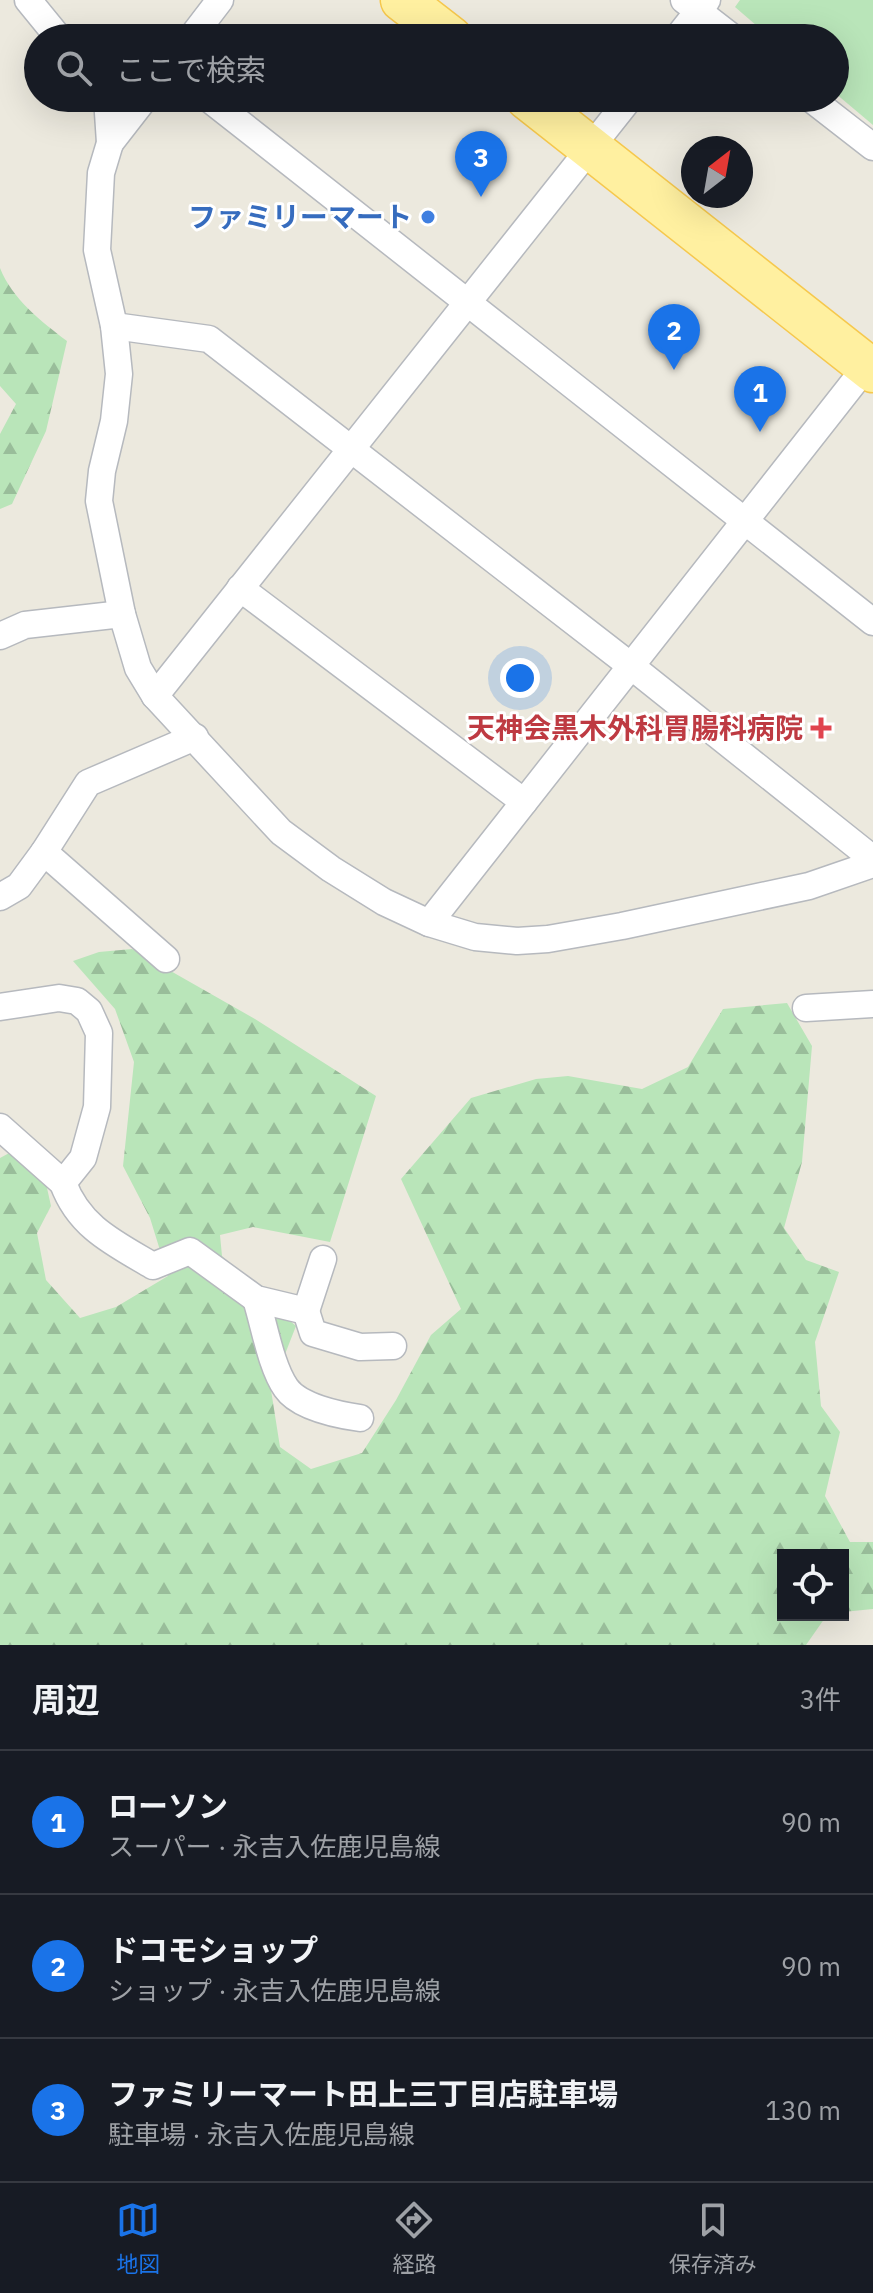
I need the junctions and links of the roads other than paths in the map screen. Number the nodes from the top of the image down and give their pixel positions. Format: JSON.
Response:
{"nodes":[{"id":1,"x":28,"y":0,"type":"edge"},
{"id":2,"x":220,"y":0,"type":"edge"},
{"id":3,"x":402,"y":0,"type":"edge"},
{"id":4,"x":696,"y":4,"type":"edge"},
{"id":5,"x":48,"y":24,"type":"edge"},
{"id":6,"x":202,"y":24,"type":"edge"},
{"id":7,"x":433,"y":24,"type":"edge"},
{"id":8,"x":685,"y":24,"type":"edge"},
{"id":9,"x":718,"y":24,"type":"edge"},
{"id":10,"x":108,"y":112,"type":"edge"},
{"id":11,"x":134,"y":112,"type":"edge"},
{"id":12,"x":226,"y":112,"type":"edge"},
{"id":13,"x":545,"y":112,"type":"edge"},
{"id":14,"x":619,"y":112,"type":"edge"},
{"id":15,"x":828,"y":112,"type":"edge"},
{"id":16,"x":110,"y":143,"type":"junction"},
{"id":17,"x":873,"y":147,"type":"edge"},
{"id":18,"x":591,"y":148,"type":"junction"},
{"id":19,"x":467,"y":303,"type":"junction"},
{"id":20,"x":114,"y":326,"type":"junction"},
{"id":21,"x":871,"y":365,"type":"edge"},
{"id":22,"x":351,"y":449,"type":"junction"},
{"id":23,"x":746,"y":520,"type":"junction"},
{"id":24,"x":240,"y":588,"type":"junction"},
{"id":25,"x":122,"y":614,"type":"junction"},
{"id":26,"x":873,"y":622,"type":"edge"},
{"id":27,"x":0,"y":636,"type":"edge"},
{"id":28,"x":631,"y":666,"type":"junction"},
{"id":29,"x":155,"y":696,"type":"junction"},
{"id":30,"x":195,"y":737,"type":"junction"},
{"id":31,"x":524,"y":802,"type":"junction"},
{"id":32,"x":44,"y":852,"type":"junction"},
{"id":33,"x":873,"y":862,"type":"edge"},
{"id":34,"x":0,"y":897,"type":"edge"},
{"id":35,"x":429,"y":923,"type":"junction"},
{"id":36,"x":166,"y":959,"type":"dead end"},
{"id":37,"x":873,"y":1004,"type":"edge"},
{"id":38,"x":0,"y":1007,"type":"edge"},
{"id":39,"x":806,"y":1008,"type":"dead end"},
{"id":40,"x":0,"y":1127,"type":"edge"},
{"id":41,"x":63,"y":1183,"type":"junction"},
{"id":42,"x":323,"y":1259,"type":"dead end"},
{"id":43,"x":256,"y":1299,"type":"junction"},
{"id":44,"x":306,"y":1311,"type":"junction"},
{"id":45,"x":393,"y":1346,"type":"dead end"},
{"id":46,"x":360,"y":1418,"type":"dead end"}],
"edges":[{"from":1,"to":5,"type":"street"},
{"from":2,"to":6,"type":"street"},
{"from":3,"to":7,"type":"main road"},
{"from":4,"to":8,"type":"street"},
{"from":4,"to":9,"type":"street"},
{"from":10,"to":16,"type":"street"},
{"from":11,"to":16,"type":"street"},
{"from":12,"to":19,"type":"street"},
{"from":13,"to":18,"type":"main road"},
{"from":14,"to":18,"type":"street"},
{"from":15,"to":17,"type":"street"},
{"from":16,"to":20,"type":"street"},
{"from":18,"to":19,"type":"street"},
{"from":18,"to":21,"type":"main road"},
{"from":19,"to":22,"type":"street"},
{"from":19,"to":23,"type":"street"},
{"from":20,"to":22,"type":"street"},
{"from":20,"to":25,"type":"street"},
{"from":21,"to":23,"type":"street"},
{"from":22,"to":24,"type":"street"},
{"from":22,"to":28,"type":"street"},
{"from":23,"to":26,"type":"street"},
{"from":23,"to":28,"type":"street"},
{"from":24,"to":29,"type":"street"},
{"from":24,"to":31,"type":"street"},
{"from":25,"to":27,"type":"street"},
{"from":25,"to":29,"type":"street"},
{"from":28,"to":31,"type":"street"},
{"from":28,"to":33,"type":"street"},
{"from":29,"to":30,"type":"street"},
{"from":30,"to":32,"type":"street"},
{"from":30,"to":35,"type":"street"},
{"from":31,"to":35,"type":"street"},
{"from":32,"to":34,"type":"street"},
{"from":32,"to":36,"type":"street"},
{"from":33,"to":35,"type":"street"},
{"from":37,"to":39,"type":"street"},
{"from":38,"to":41,"type":"street"},
{"from":40,"to":41,"type":"street"},
{"from":41,"to":43,"type":"street"},
{"from":42,"to":44,"type":"street"},
{"from":43,"to":44,"type":"street"},
{"from":43,"to":46,"type":"street"},
{"from":44,"to":45,"type":"street"}]}
